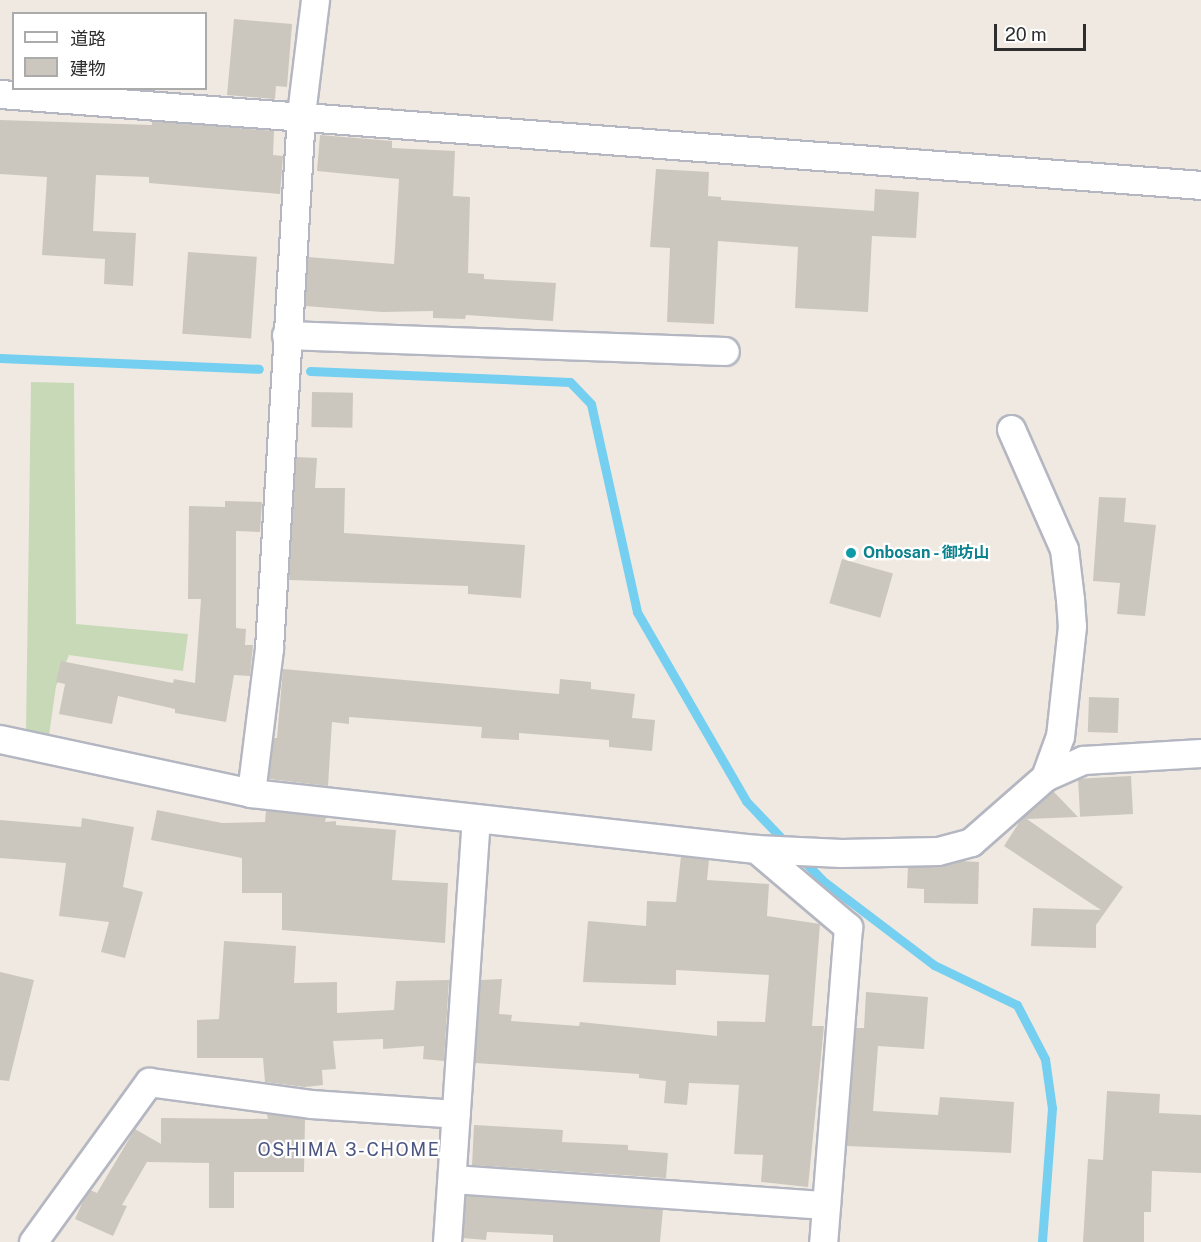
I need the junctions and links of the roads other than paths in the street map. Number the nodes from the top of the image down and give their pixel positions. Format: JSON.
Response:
{"nodes":[{"id":1,"x":315,"y":0,"type":"edge"},
{"id":2,"x":0,"y":94,"type":"edge"},
{"id":3,"x":302,"y":114,"type":"junction"},
{"id":4,"x":1201,"y":185,"type":"edge"},
{"id":5,"x":286,"y":335,"type":"junction"},
{"id":6,"x":725,"y":351,"type":"dead end"},
{"id":7,"x":1011,"y":429,"type":"dead end"},
{"id":8,"x":0,"y":739,"type":"edge"},
{"id":9,"x":1201,"y":753,"type":"edge"},
{"id":10,"x":1045,"y":777,"type":"junction"},
{"id":11,"x":250,"y":793,"type":"junction"},
{"id":12,"x":476,"y":819,"type":"junction"},
{"id":13,"x":756,"y":849,"type":"junction"},
{"id":14,"x":456,"y":1114,"type":"junction"},
{"id":15,"x":452,"y":1179,"type":"junction"},
{"id":16,"x":826,"y":1205,"type":"junction"},
{"id":17,"x":33,"y":1242,"type":"edge"},
{"id":18,"x":447,"y":1242,"type":"edge"},
{"id":19,"x":823,"y":1242,"type":"edge"}],
"edges":[{"from":1,"to":3,"type":"street"},
{"from":2,"to":3,"type":"street"},
{"from":3,"to":4,"type":"street"},
{"from":3,"to":5,"type":"street"},
{"from":5,"to":6,"type":"street"},
{"from":5,"to":11,"type":"street"},
{"from":7,"to":10,"type":"street"},
{"from":8,"to":11,"type":"street"},
{"from":9,"to":10,"type":"street"},
{"from":10,"to":13,"type":"street"},
{"from":11,"to":12,"type":"street"},
{"from":12,"to":13,"type":"street"},
{"from":12,"to":14,"type":"street"},
{"from":13,"to":16,"type":"street"},
{"from":14,"to":15,"type":"street"},
{"from":14,"to":17,"type":"street"},
{"from":15,"to":16,"type":"street"},
{"from":15,"to":18,"type":"street"},
{"from":16,"to":19,"type":"street"}]}
